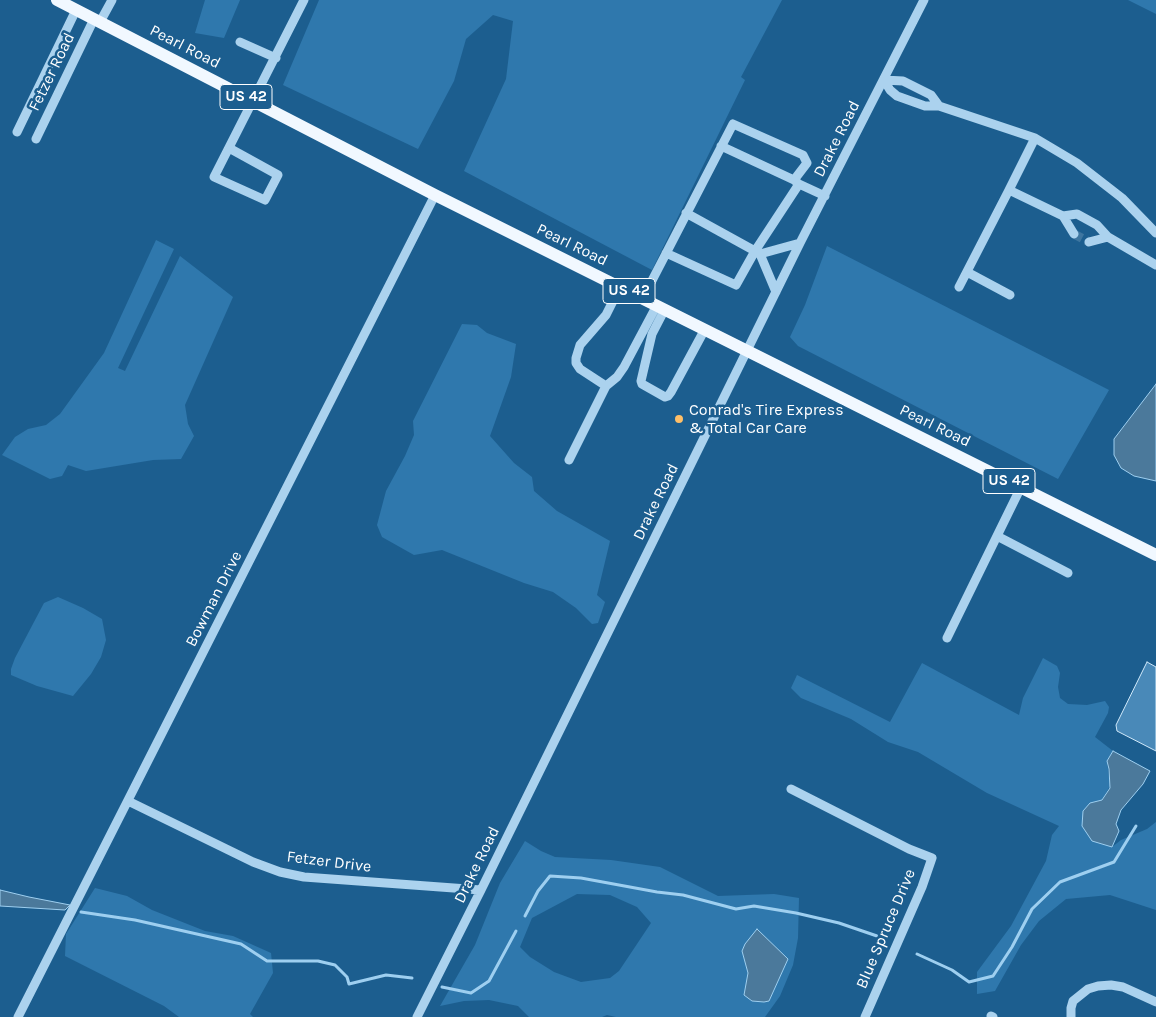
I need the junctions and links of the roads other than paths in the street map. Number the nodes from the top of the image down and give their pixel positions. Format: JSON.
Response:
{"nodes":[{"id":1,"x":57,"y":0,"type":"edge"},
{"id":2,"x":112,"y":0,"type":"edge"},
{"id":3,"x":304,"y":0,"type":"edge"},
{"id":4,"x":924,"y":0,"type":"edge"},
{"id":5,"x":76,"y":10,"type":"junction"},
{"id":6,"x":97,"y":20,"type":"junction"},
{"id":7,"x":240,"y":42,"type":"dead end"},
{"id":8,"x":276,"y":58,"type":"junction"},
{"id":9,"x":884,"y":80,"type":"junction"},
{"id":10,"x":254,"y":101,"type":"junction"},
{"id":11,"x":940,"y":106,"type":"junction"},
{"id":12,"x":17,"y":132,"type":"dead end"},
{"id":13,"x":1035,"y":138,"type":"junction"},
{"id":14,"x":36,"y":139,"type":"dead end"},
{"id":15,"x":721,"y":146,"type":"junction"},
{"id":16,"x":229,"y":148,"type":"junction"},
{"id":17,"x":797,"y":182,"type":"junction"},
{"id":18,"x":1009,"y":190,"type":"junction"},
{"id":19,"x":435,"y":195,"type":"junction"},
{"id":20,"x":825,"y":196,"type":"junction"},
{"id":21,"x":686,"y":213,"type":"junction"},
{"id":22,"x":1063,"y":216,"type":"junction"},
{"id":23,"x":1156,"y":233,"type":"edge"},
{"id":24,"x":1074,"y":234,"type":"tunnel mouth"},
{"id":25,"x":1108,"y":238,"type":"junction"},
{"id":26,"x":1089,"y":242,"type":"tunnel mouth"},
{"id":27,"x":800,"y":243,"type":"junction"},
{"id":28,"x":757,"y":252,"type":"junction"},
{"id":29,"x":666,"y":253,"type":"junction"},
{"id":30,"x":1156,"y":265,"type":"edge"},
{"id":31,"x":968,"y":272,"type":"junction"},
{"id":32,"x":620,"y":287,"type":"junction"},
{"id":33,"x":959,"y":287,"type":"dead end"},
{"id":34,"x":776,"y":292,"type":"junction"},
{"id":35,"x":1010,"y":294,"type":"dead end"},
{"id":36,"x":642,"y":298,"type":"junction"},
{"id":37,"x":661,"y":307,"type":"junction"},
{"id":38,"x":704,"y":329,"type":"junction"},
{"id":39,"x":747,"y":350,"type":"junction"},
{"id":40,"x":606,"y":386,"type":"junction"},
{"id":41,"x":570,"y":460,"type":"dead end"},
{"id":42,"x":1021,"y":487,"type":"junction"},
{"id":43,"x":997,"y":536,"type":"junction"},
{"id":44,"x":1156,"y":555,"type":"edge"},
{"id":45,"x":1068,"y":573,"type":"dead end"},
{"id":46,"x":946,"y":638,"type":"dead end"},
{"id":47,"x":791,"y":789,"type":"dead end"},
{"id":48,"x":128,"y":801,"type":"junction"},
{"id":49,"x":481,"y":890,"type":"junction"},
{"id":50,"x":1156,"y":1002,"type":"edge"},
{"id":51,"x":18,"y":1017,"type":"edge"},
{"id":52,"x":417,"y":1017,"type":"edge"},
{"id":53,"x":865,"y":1017,"type":"edge"},
{"id":54,"x":1071,"y":1017,"type":"edge"}],
"edges":[{"from":1,"to":5,"type":"main road","name":"Pearl Road","number":"US 42"},
{"from":2,"to":6,"type":"street","name":"Fetzer Road"},
{"from":3,"to":8,"type":"street"},
{"from":4,"to":9,"type":"street","name":"Drake Road"},
{"from":5,"to":6,"type":"main road","name":"Pearl Road","number":"US 42"},
{"from":5,"to":12,"type":"street"},
{"from":6,"to":10,"type":"main road","name":"Pearl Road","number":"US 42"},
{"from":6,"to":14,"type":"street","name":"Fetzer Road"},
{"from":7,"to":8,"type":"street"},
{"from":8,"to":10,"type":"street"},
{"from":9,"to":11,"type":"street"},
{"from":9,"to":11,"type":"street"},
{"from":9,"to":20,"type":"street","name":"Drake Road"},
{"from":10,"to":16,"type":"street"},
{"from":10,"to":19,"type":"main road","name":"Pearl Road","number":"US 42"},
{"from":11,"to":13,"type":"street"},
{"from":13,"to":18,"type":"street"},
{"from":13,"to":23,"type":"street"},
{"from":15,"to":17,"type":"street"},
{"from":15,"to":17,"type":"street"},
{"from":15,"to":21,"type":"street"},
{"from":16,"to":16,"type":"street"},
{"from":17,"to":20,"type":"street"},
{"from":17,"to":28,"type":"street"},
{"from":18,"to":22,"type":"street"},
{"from":18,"to":31,"type":"street"},
{"from":19,"to":32,"type":"main road","name":"Pearl Road","number":"US 42"},
{"from":19,"to":48,"type":"street","name":"Bowman Drive"},
{"from":20,"to":27,"type":"street","name":"Drake Road"},
{"from":21,"to":28,"type":"street"},
{"from":21,"to":29,"type":"street"},
{"from":22,"to":24,"type":"street"},
{"from":22,"to":25,"type":"street"},
{"from":25,"to":26,"type":"street"},
{"from":25,"to":30,"type":"street"},
{"from":27,"to":28,"type":"street"},
{"from":27,"to":34,"type":"street","name":"Drake Road"},
{"from":28,"to":29,"type":"street"},
{"from":28,"to":34,"type":"street"},
{"from":29,"to":36,"type":"street"},
{"from":31,"to":33,"type":"street"},
{"from":31,"to":35,"type":"street"},
{"from":32,"to":36,"type":"main road","name":"Pearl Road","number":"US 42"},
{"from":32,"to":40,"type":"street"},
{"from":34,"to":39,"type":"street","name":"Drake Road"},
{"from":36,"to":37,"type":"main road","name":"Pearl Road","number":"US 42"},
{"from":37,"to":38,"type":"main road","name":"Pearl Road","number":"US 42"},
{"from":37,"to":38,"type":"street"},
{"from":37,"to":40,"type":"street"},
{"from":38,"to":39,"type":"main road","name":"Pearl Road","number":"US 42"},
{"from":39,"to":42,"type":"main road","name":"Pearl Road","number":"US 42"},
{"from":39,"to":49,"type":"street","name":"Drake Road"},
{"from":40,"to":41,"type":"street"},
{"from":42,"to":43,"type":"street"},
{"from":42,"to":44,"type":"main road","name":"Pearl Road","number":"US 42"},
{"from":43,"to":45,"type":"street"},
{"from":43,"to":46,"type":"street"},
{"from":47,"to":53,"type":"street","name":"Blue Spruce Drive"},
{"from":48,"to":49,"type":"street","name":"Fetzer Drive"},
{"from":48,"to":51,"type":"street","name":"Bowman Drive"},
{"from":49,"to":52,"type":"street","name":"Drake Road"},
{"from":50,"to":54,"type":"street"}]}
